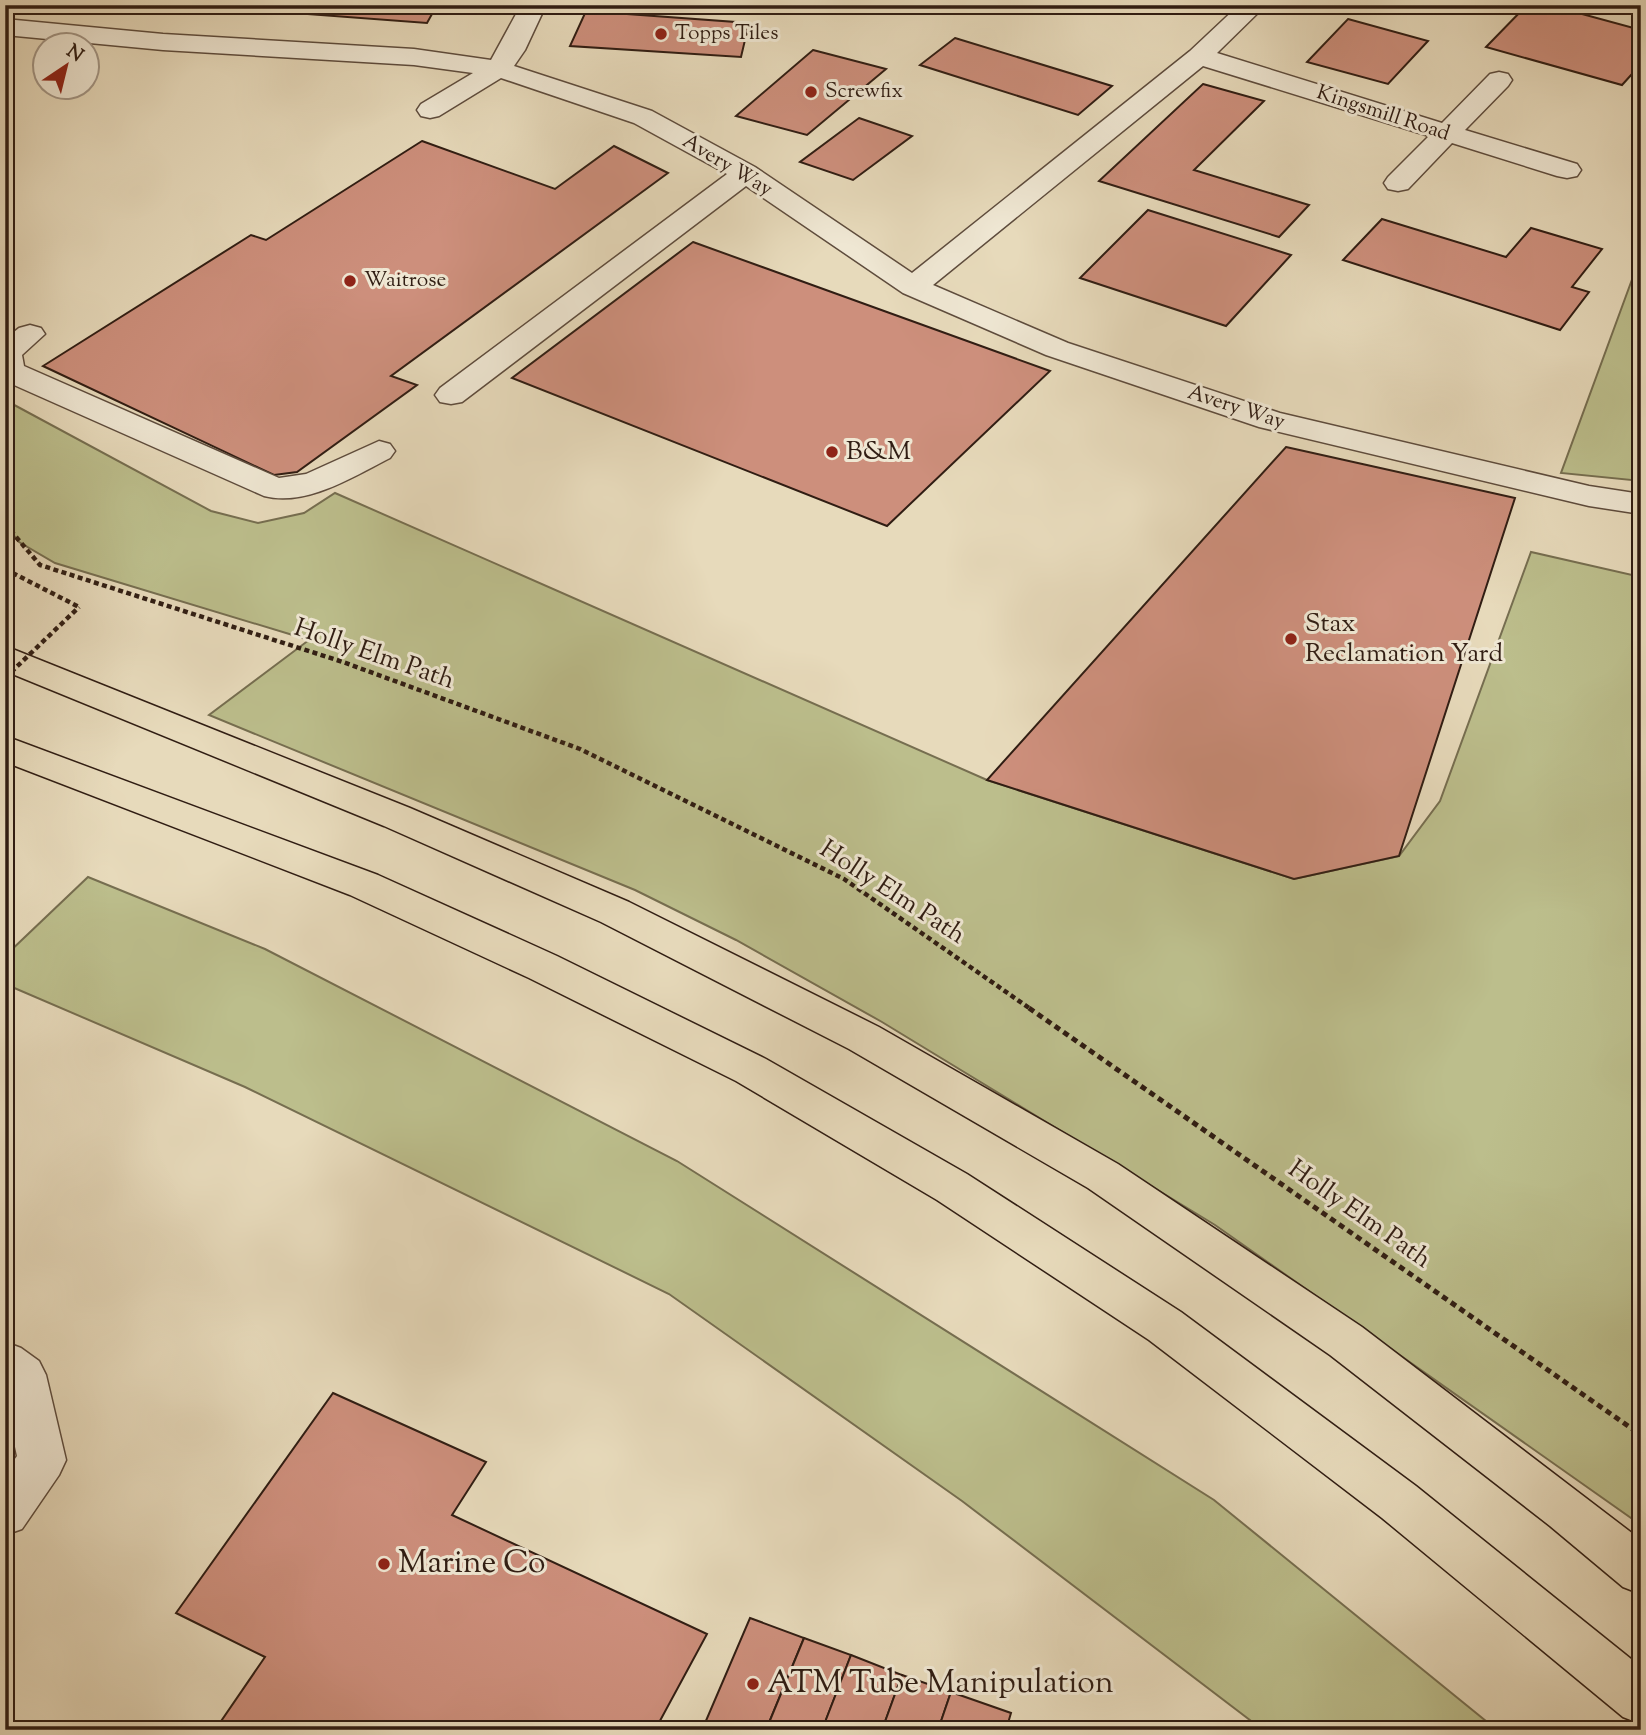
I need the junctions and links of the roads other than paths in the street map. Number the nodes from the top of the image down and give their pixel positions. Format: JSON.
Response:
{"nodes":[{"id":1,"x":534,"y":5,"type":"edge"},
{"id":2,"x":1254,"y":5,"type":"edge"},
{"id":3,"x":5,"y":27,"type":"edge"},
{"id":4,"x":1199,"y":56,"type":"junction"},
{"id":5,"x":498,"y":69,"type":"junction"},
{"id":6,"x":1500,"y":80,"type":"dead end"},
{"id":7,"x":430,"y":110,"type":"dead end"},
{"id":8,"x":1447,"y":135,"type":"junction"},
{"id":9,"x":1567,"y":170,"type":"dead end"},
{"id":10,"x":745,"y":173,"type":"junction"},
{"id":11,"x":1398,"y":183,"type":"dead end"},
{"id":12,"x":913,"y":287,"type":"junction"},
{"id":13,"x":30,"y":334,"type":"dead end"},
{"id":14,"x":451,"y":395,"type":"dead end"},
{"id":15,"x":379,"y":451,"type":"dead end"},
{"id":16,"x":1641,"y":504,"type":"edge"},
{"id":17,"x":5,"y":658,"type":"edge"},
{"id":18,"x":5,"y":748,"type":"edge"},
{"id":19,"x":5,"y":1362,"type":"edge"},
{"id":20,"x":5,"y":1513,"type":"edge"},
{"id":21,"x":1641,"y":1571,"type":"edge"},
{"id":22,"x":1641,"y":1699,"type":"edge"}],
"edges":[{"from":1,"to":5,"type":"street"},
{"from":2,"to":4,"type":"street"},
{"from":3,"to":5,"type":"street","name":"Avery Way"},
{"from":4,"to":8,"type":"street","name":"Kingsmill Road"},
{"from":4,"to":12,"type":"street"},
{"from":5,"to":7,"type":"street"},
{"from":5,"to":10,"type":"street","name":"Avery Way"},
{"from":6,"to":8,"type":"street"},
{"from":8,"to":9,"type":"street","name":"Kingsmill Road"},
{"from":8,"to":11,"type":"street"},
{"from":10,"to":12,"type":"street","name":"Avery Way"},
{"from":10,"to":14,"type":"street"},
{"from":12,"to":16,"type":"street","name":"Avery Way"},
{"from":13,"to":15,"type":"street"},
{"from":17,"to":21,"type":"highway"},
{"from":18,"to":22,"type":"highway"},
{"from":19,"to":20,"type":"street"}]}
